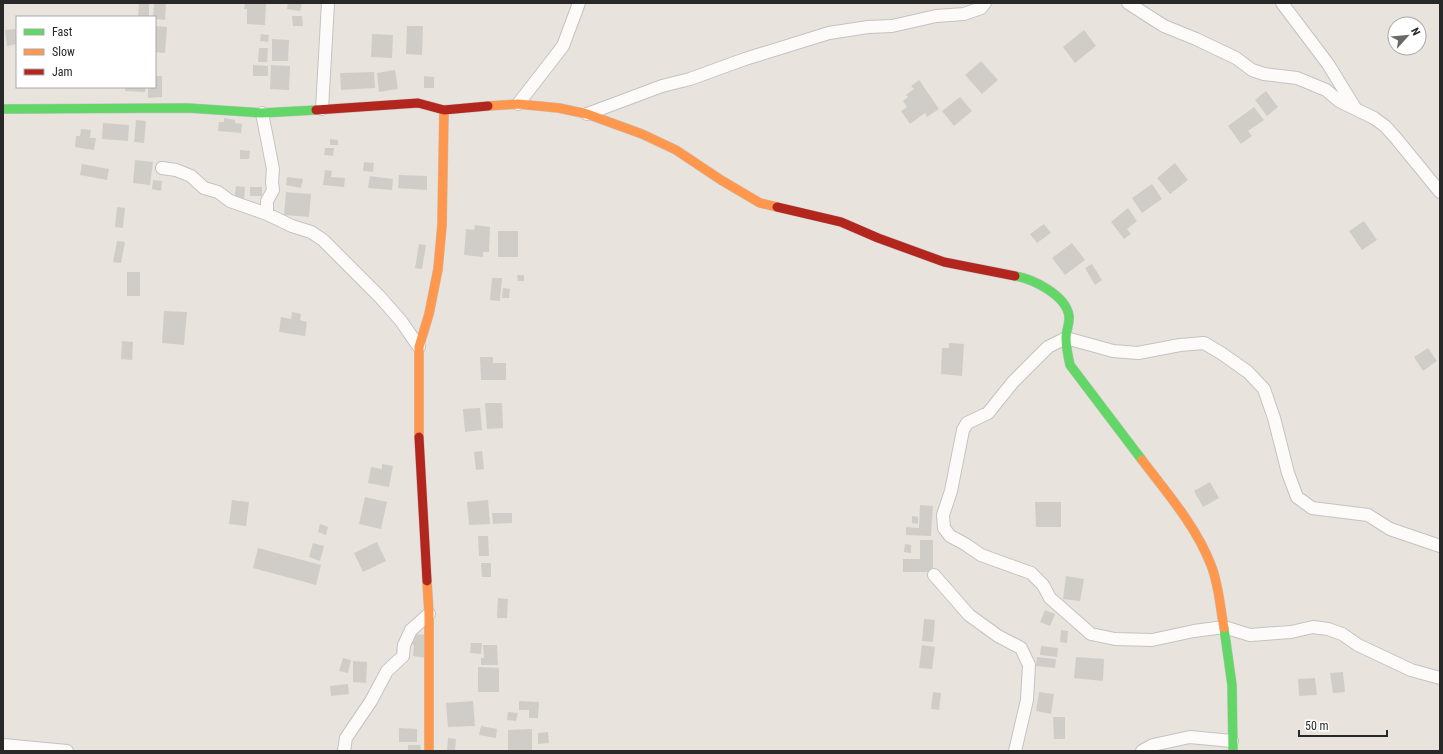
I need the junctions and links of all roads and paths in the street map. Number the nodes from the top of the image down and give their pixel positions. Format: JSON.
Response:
{"nodes":[{"id":1,"x":328,"y":3,"type":"edge"},
{"id":2,"x":578,"y":3,"type":"edge"},
{"id":3,"x":985,"y":3,"type":"edge"},
{"id":4,"x":1128,"y":3,"type":"edge"},
{"id":5,"x":1282,"y":3,"type":"edge"},
{"id":6,"x":518,"y":104,"type":"junction"},
{"id":7,"x":3,"y":109,"type":"edge"},
{"id":8,"x":322,"y":109,"type":"junction"},
{"id":9,"x":444,"y":110,"type":"junction"},
{"id":10,"x":1356,"y":110,"type":"junction"},
{"id":11,"x":262,"y":113,"type":"junction"},
{"id":12,"x":587,"y":114,"type":"junction"},
{"id":13,"x":162,"y":168,"type":"dead end"},
{"id":14,"x":1440,"y":192,"type":"edge"},
{"id":15,"x":267,"y":214,"type":"junction"},
{"id":16,"x":1066,"y":338,"type":"junction"},
{"id":17,"x":419,"y":347,"type":"junction"},
{"id":18,"x":1440,"y":546,"type":"edge"},
{"id":19,"x":934,"y":575,"type":"dead end"},
{"id":20,"x":429,"y":614,"type":"junction"},
{"id":21,"x":1224,"y":627,"type":"junction"},
{"id":22,"x":1440,"y":678,"type":"edge"},
{"id":23,"x":3,"y":745,"type":"edge"},
{"id":24,"x":1233,"y":746,"type":"edge"},
{"id":25,"x":67,"y":751,"type":"edge"},
{"id":26,"x":344,"y":751,"type":"edge"},
{"id":27,"x":429,"y":751,"type":"edge"},
{"id":28,"x":1015,"y":751,"type":"edge"},
{"id":29,"x":1142,"y":751,"type":"edge"}],
"edges":[{"from":1,"to":8,"type":"street"},
{"from":2,"to":6,"type":"street"},
{"from":3,"to":12,"type":"street"},
{"from":4,"to":10,"type":"street"},
{"from":5,"to":10,"type":"street"},
{"from":6,"to":9,"type":"street"},
{"from":6,"to":12,"type":"street"},
{"from":7,"to":11,"type":"street"},
{"from":8,"to":9,"type":"street"},
{"from":8,"to":11,"type":"street"},
{"from":9,"to":17,"type":"street"},
{"from":10,"to":14,"type":"street"},
{"from":11,"to":15,"type":"street"},
{"from":12,"to":16,"type":"street"},
{"from":13,"to":15,"type":"street"},
{"from":15,"to":17,"type":"street"},
{"from":16,"to":18,"type":"street"},
{"from":16,"to":21,"type":"street"},
{"from":16,"to":21,"type":"street"},
{"from":17,"to":20,"type":"street"},
{"from":19,"to":28,"type":"street"},
{"from":20,"to":26,"type":"street"},
{"from":20,"to":27,"type":"street"},
{"from":21,"to":22,"type":"street"},
{"from":21,"to":24,"type":"street"},
{"from":23,"to":25,"type":"street"},
{"from":24,"to":29,"type":"street"}]}
